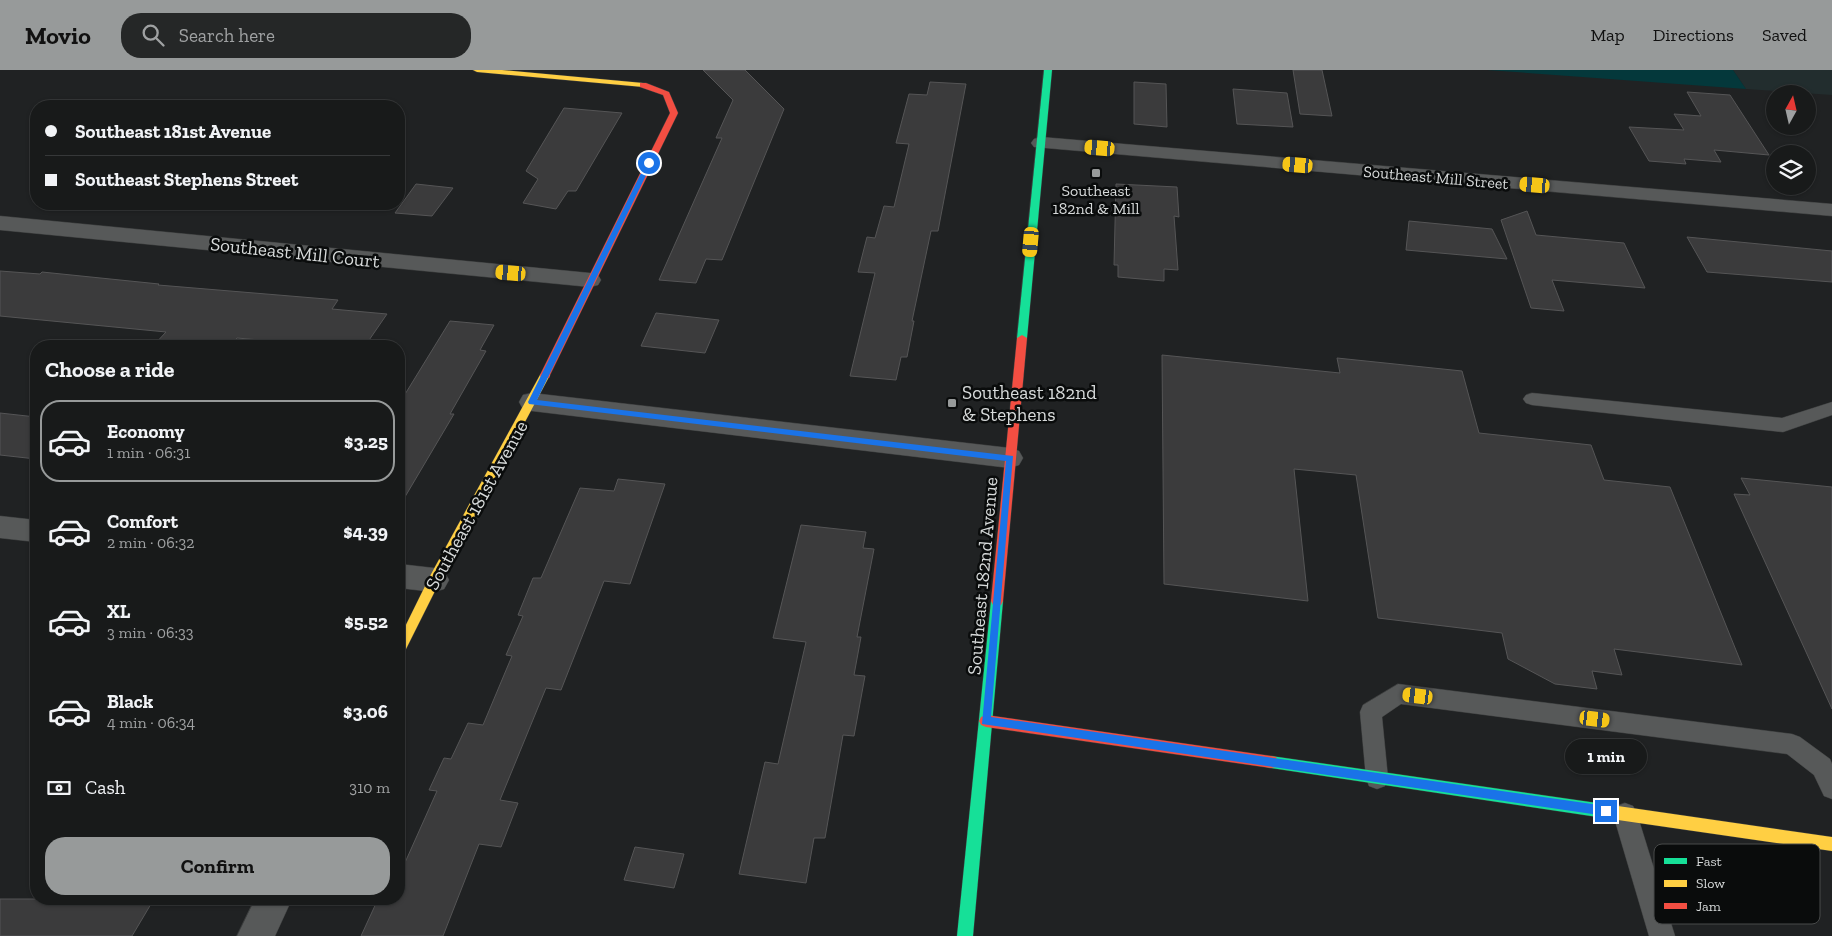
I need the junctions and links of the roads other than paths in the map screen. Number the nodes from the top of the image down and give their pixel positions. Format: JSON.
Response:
{"nodes":[{"id":1,"x":477,"y":70,"type":"edge"},
{"id":2,"x":1048,"y":70,"type":"edge"},
{"id":3,"x":1041,"y":143,"type":"junction"},
{"id":4,"x":1832,"y":210,"type":"edge"},
{"id":5,"x":0,"y":223,"type":"edge"},
{"id":6,"x":590,"y":280,"type":"junction"},
{"id":7,"x":1532,"y":399,"type":"dead end"},
{"id":8,"x":532,"y":402,"type":"junction"},
{"id":9,"x":1832,"y":408,"type":"edge"},
{"id":10,"x":1010,"y":458,"type":"junction"},
{"id":11,"x":0,"y":527,"type":"edge"},
{"id":12,"x":30,"y":531,"type":"edge"},
{"id":13,"x":405,"y":577,"type":"edge"},
{"id":14,"x":434,"y":580,"type":"junction"},
{"id":15,"x":405,"y":639,"type":"edge"},
{"id":16,"x":986,"y":721,"type":"junction"},
{"id":17,"x":1377,"y":778,"type":"junction"},
{"id":18,"x":1832,"y":788,"type":"edge"},
{"id":19,"x":1625,"y":814,"type":"junction"},
{"id":20,"x":1832,"y":844,"type":"edge"},
{"id":21,"x":271,"y":905,"type":"edge"},
{"id":22,"x":1654,"y":910,"type":"edge"},
{"id":23,"x":1658,"y":924,"type":"edge"},
{"id":24,"x":255,"y":936,"type":"edge"},
{"id":25,"x":965,"y":936,"type":"edge"},
{"id":26,"x":1662,"y":936,"type":"edge"}],
"edges":[{"from":1,"to":6,"type":"street","name":"Southeast 181st Avenue"},
{"from":2,"to":3,"type":"street","name":"Southeast 182nd Avenue"},
{"from":3,"to":4,"type":"street","name":"Southeast Mill Street"},
{"from":3,"to":10,"type":"street","name":"Southeast 182nd Avenue"},
{"from":5,"to":6,"type":"street","name":"Southeast Mill Court"},
{"from":6,"to":8,"type":"street","name":"Southeast 181st Avenue"},
{"from":7,"to":9,"type":"lane"},
{"from":8,"to":10,"type":"street"},
{"from":8,"to":14,"type":"street","name":"Southeast 181st Avenue"},
{"from":10,"to":16,"type":"street","name":"Southeast 182nd Avenue"},
{"from":11,"to":12,"type":"street"},
{"from":13,"to":14,"type":"street"},
{"from":14,"to":15,"type":"street","name":"Southeast 181st Avenue"},
{"from":16,"to":17,"type":"street"},
{"from":16,"to":25,"type":"street","name":"Southeast 182nd Avenue"},
{"from":17,"to":18,"type":"lane"},
{"from":17,"to":19,"type":"street"},
{"from":19,"to":20,"type":"street"},
{"from":19,"to":22,"type":"lane"},
{"from":21,"to":24,"type":"street"},
{"from":23,"to":26,"type":"lane"}]}
